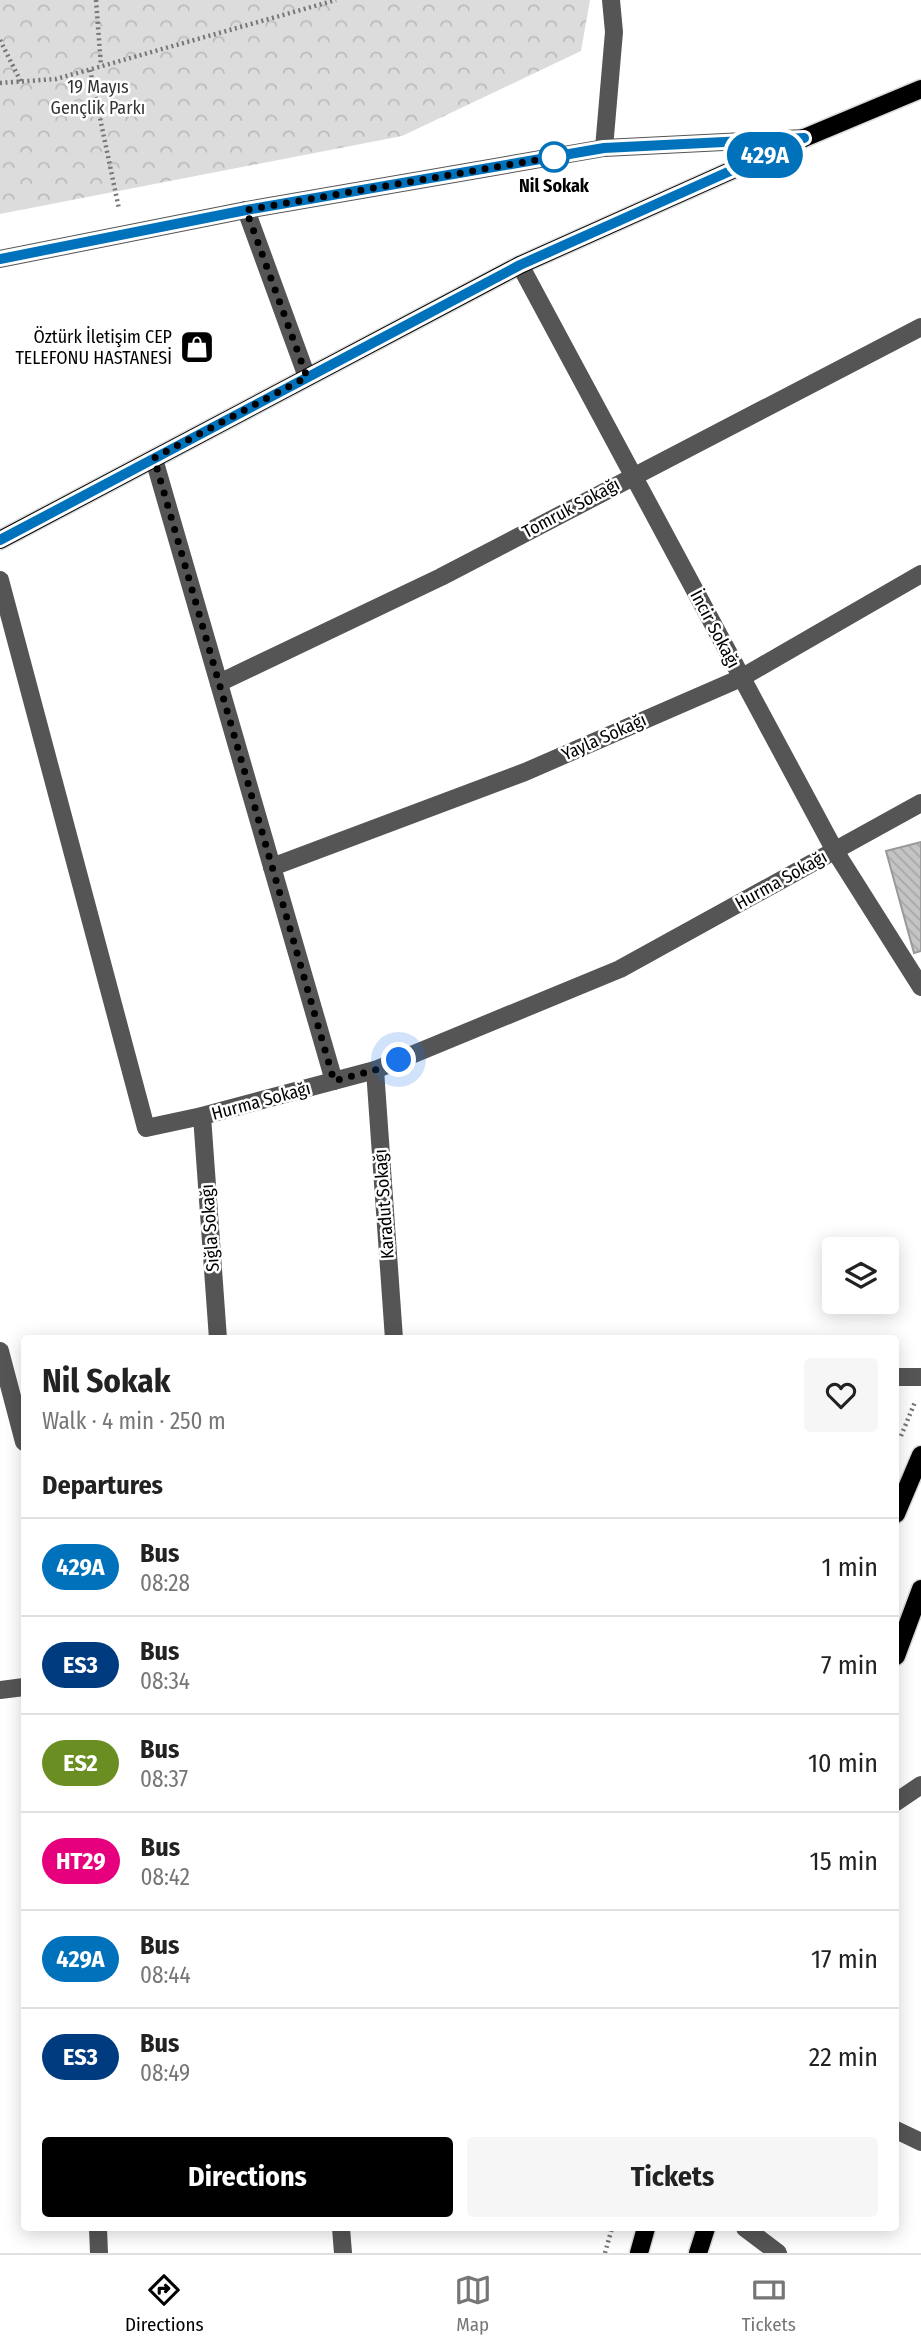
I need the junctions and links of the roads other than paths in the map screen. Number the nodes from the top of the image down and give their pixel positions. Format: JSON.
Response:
{"nodes":[{"id":1,"x":611,"y":0,"type":"edge"},
{"id":2,"x":921,"y":89,"type":"edge"},
{"id":3,"x":804,"y":138,"type":"junction"},
{"id":4,"x":604,"y":148,"type":"junction"},
{"id":5,"x":246,"y":210,"type":"junction"},
{"id":6,"x":0,"y":259,"type":"edge"},
{"id":7,"x":520,"y":265,"type":"junction"},
{"id":8,"x":921,"y":327,"type":"edge"},
{"id":9,"x":307,"y":377,"type":"junction"},
{"id":10,"x":154,"y":458,"type":"junction"},
{"id":11,"x":633,"y":476,"type":"junction"},
{"id":12,"x":0,"y":540,"type":"edge"},
{"id":13,"x":921,"y":575,"type":"edge"},
{"id":14,"x":0,"y":580,"type":"edge"},
{"id":15,"x":741,"y":677,"type":"junction"},
{"id":16,"x":219,"y":683,"type":"junction"},
{"id":17,"x":921,"y":803,"type":"edge"},
{"id":18,"x":835,"y":850,"type":"junction"},
{"id":19,"x":272,"y":867,"type":"junction"},
{"id":20,"x":921,"y":987,"type":"edge"},
{"id":21,"x":375,"y":1070,"type":"junction"},
{"id":22,"x":334,"y":1081,"type":"junction"},
{"id":23,"x":202,"y":1116,"type":"junction"},
{"id":24,"x":218,"y":1335,"type":"edge"},
{"id":25,"x":394,"y":1335,"type":"edge"},
{"id":26,"x":0,"y":1352,"type":"edge"},
{"id":27,"x":899,"y":1377,"type":"edge"},
{"id":28,"x":921,"y":1377,"type":"edge"},
{"id":29,"x":21,"y":1431,"type":"edge"},
{"id":30,"x":921,"y":1455,"type":"edge"},
{"id":31,"x":899,"y":1507,"type":"edge"},
{"id":32,"x":921,"y":1589,"type":"edge"},
{"id":33,"x":899,"y":1648,"type":"edge"},
{"id":34,"x":21,"y":1687,"type":"edge"},
{"id":35,"x":0,"y":1690,"type":"edge"},
{"id":36,"x":921,"y":1785,"type":"edge"},
{"id":37,"x":899,"y":1800,"type":"edge"},
{"id":38,"x":899,"y":2131,"type":"edge"},
{"id":39,"x":921,"y":2142,"type":"edge"},
{"id":40,"x":98,"y":2231,"type":"edge"},
{"id":41,"x":341,"y":2231,"type":"edge"},
{"id":42,"x":645,"y":2231,"type":"edge"},
{"id":43,"x":705,"y":2231,"type":"edge"},
{"id":44,"x":749,"y":2231,"type":"edge"},
{"id":45,"x":99,"y":2253,"type":"edge"},
{"id":46,"x":343,"y":2253,"type":"edge"},
{"id":47,"x":639,"y":2253,"type":"edge"},
{"id":48,"x":698,"y":2253,"type":"edge"},
{"id":49,"x":778,"y":2253,"type":"edge"}],
"edges":[{"from":1,"to":4,"type":"street"},
{"from":2,"to":3,"type":"main road"},
{"from":3,"to":4,"type":"street"},
{"from":3,"to":7,"type":"main road"},
{"from":4,"to":5,"type":"street"},
{"from":5,"to":6,"type":"street"},
{"from":5,"to":9,"type":"street"},
{"from":7,"to":9,"type":"main road"},
{"from":7,"to":11,"type":"street","name":"İncir Sokağı"},
{"from":8,"to":11,"type":"street","name":"Tomruk Sokağı"},
{"from":9,"to":10,"type":"main road"},
{"from":10,"to":12,"type":"main road"},
{"from":10,"to":16,"type":"street"},
{"from":11,"to":15,"type":"street","name":"İncir Sokağı"},
{"from":11,"to":16,"type":"street","name":"Tomruk Sokağı"},
{"from":13,"to":15,"type":"street","name":"Yayla Sokağı"},
{"from":14,"to":23,"type":"street","name":"Hurma Sokağı"},
{"from":15,"to":18,"type":"street","name":"İncir Sokağı"},
{"from":15,"to":19,"type":"street","name":"Yayla Sokağı"},
{"from":16,"to":19,"type":"street"},
{"from":17,"to":18,"type":"street","name":"Hurma Sokağı"},
{"from":18,"to":20,"type":"street","name":"İncir Sokağı"},
{"from":18,"to":21,"type":"street","name":"Hurma Sokağı"},
{"from":19,"to":22,"type":"street"},
{"from":21,"to":22,"type":"street","name":"Hurma Sokağı"},
{"from":21,"to":25,"type":"street","name":"Karadut Sokağı"},
{"from":22,"to":23,"type":"street","name":"Hurma Sokağı"},
{"from":23,"to":24,"type":"street","name":"Sığla Sokağı"},
{"from":26,"to":29,"type":"street"},
{"from":27,"to":28,"type":"street"},
{"from":30,"to":31,"type":"main road"},
{"from":32,"to":33,"type":"main road"},
{"from":34,"to":35,"type":"street"},
{"from":36,"to":37,"type":"street"},
{"from":38,"to":39,"type":"street"},
{"from":40,"to":45,"type":"street"},
{"from":41,"to":46,"type":"street"},
{"from":42,"to":47,"type":"main road"},
{"from":43,"to":48,"type":"main road"},
{"from":44,"to":49,"type":"street"}]}
